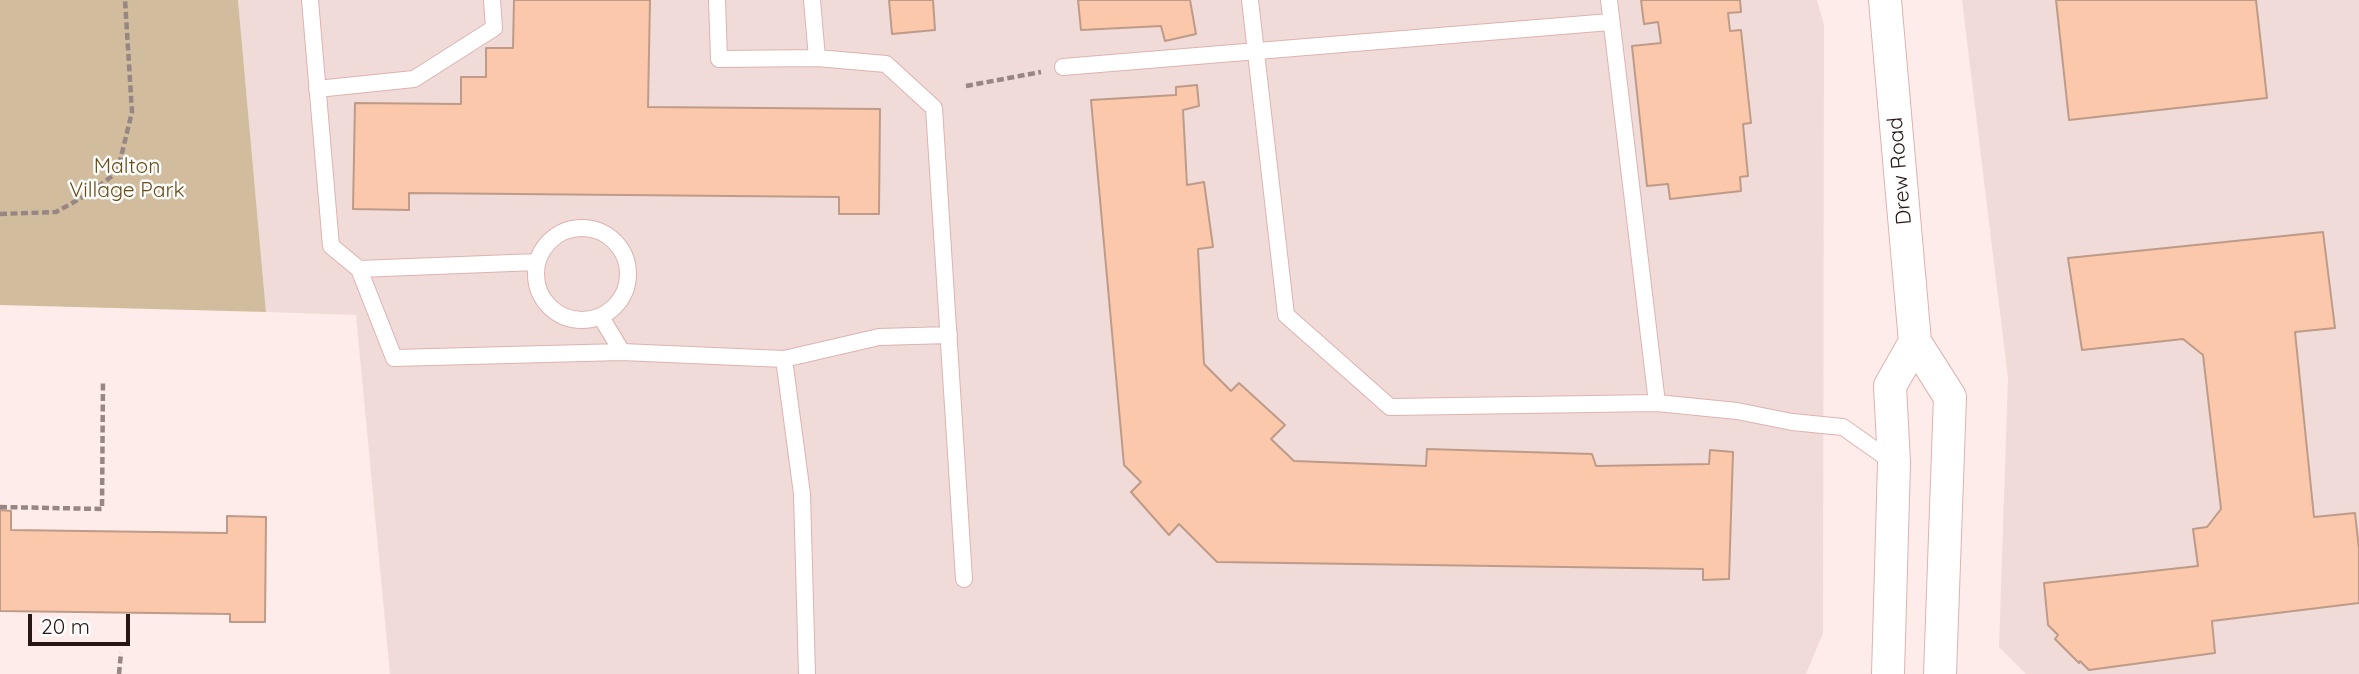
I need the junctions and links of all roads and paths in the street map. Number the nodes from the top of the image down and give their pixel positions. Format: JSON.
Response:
{"nodes":[{"id":1,"x":125,"y":0,"type":"edge"},
{"id":2,"x":310,"y":0,"type":"edge"},
{"id":3,"x":492,"y":0,"type":"edge"},
{"id":4,"x":718,"y":0,"type":"edge"},
{"id":5,"x":812,"y":0,"type":"edge"},
{"id":6,"x":1250,"y":0,"type":"edge"},
{"id":7,"x":1608,"y":0,"type":"edge"},
{"id":8,"x":1885,"y":0,"type":"edge"},
{"id":9,"x":1611,"y":22,"type":"junction"},
{"id":10,"x":1255,"y":51,"type":"junction"},
{"id":11,"x":817,"y":58,"type":"junction"},
{"id":12,"x":1063,"y":67,"type":"joint"},
{"id":13,"x":967,"y":86,"type":"dead end"},
{"id":14,"x":317,"y":89,"type":"junction"},
{"id":15,"x":0,"y":214,"type":"edge"},
{"id":16,"x":537,"y":262,"type":"junction"},
{"id":17,"x":359,"y":270,"type":"junction"},
{"id":18,"x":601,"y":317,"type":"junction"},
{"id":19,"x":949,"y":335,"type":"junction"},
{"id":20,"x":1916,"y":341,"type":"junction"},
{"id":21,"x":622,"y":352,"type":"junction"},
{"id":22,"x":784,"y":359,"type":"junction"},
{"id":23,"x":103,"y":382,"type":"dead end"},
{"id":24,"x":1657,"y":403,"type":"junction"},
{"id":25,"x":1894,"y":463,"type":"junction"},
{"id":26,"x":0,"y":507,"type":"edge"},
{"id":27,"x":964,"y":579,"type":"dead end"},
{"id":28,"x":121,"y":653,"type":"dead end"},
{"id":29,"x":119,"y":674,"type":"edge"},
{"id":30,"x":807,"y":674,"type":"edge"},
{"id":31,"x":1888,"y":674,"type":"edge"},
{"id":32,"x":1940,"y":674,"type":"edge"}],
"edges":[{"from":1,"to":15,"type":"path"},
{"from":2,"to":14,"type":"lane"},
{"from":3,"to":14,"type":"lane"},
{"from":4,"to":11,"type":"lane"},
{"from":5,"to":11,"type":"lane"},
{"from":6,"to":10,"type":"lane"},
{"from":7,"to":9,"type":"lane"},
{"from":8,"to":20,"type":"street","name":"Drew Road"},
{"from":9,"to":10,"type":"lane"},
{"from":9,"to":24,"type":"lane"},
{"from":10,"to":12,"type":"lane"},
{"from":10,"to":24,"type":"lane"},
{"from":11,"to":19,"type":"lane"},
{"from":12,"to":13,"type":"path"},
{"from":14,"to":17,"type":"lane"},
{"from":16,"to":17,"type":"lane"},
{"from":16,"to":18,"type":"lane"},
{"from":16,"to":18,"type":"lane"},
{"from":17,"to":21,"type":"lane"},
{"from":18,"to":21,"type":"lane"},
{"from":19,"to":22,"type":"lane"},
{"from":19,"to":27,"type":"lane"},
{"from":20,"to":25,"type":"street"},
{"from":20,"to":32,"type":"street","name":"Drew Road"},
{"from":21,"to":22,"type":"lane"},
{"from":22,"to":30,"type":"lane"},
{"from":23,"to":26,"type":"path"},
{"from":24,"to":25,"type":"lane"},
{"from":25,"to":31,"type":"street"},
{"from":28,"to":29,"type":"path"}]}
